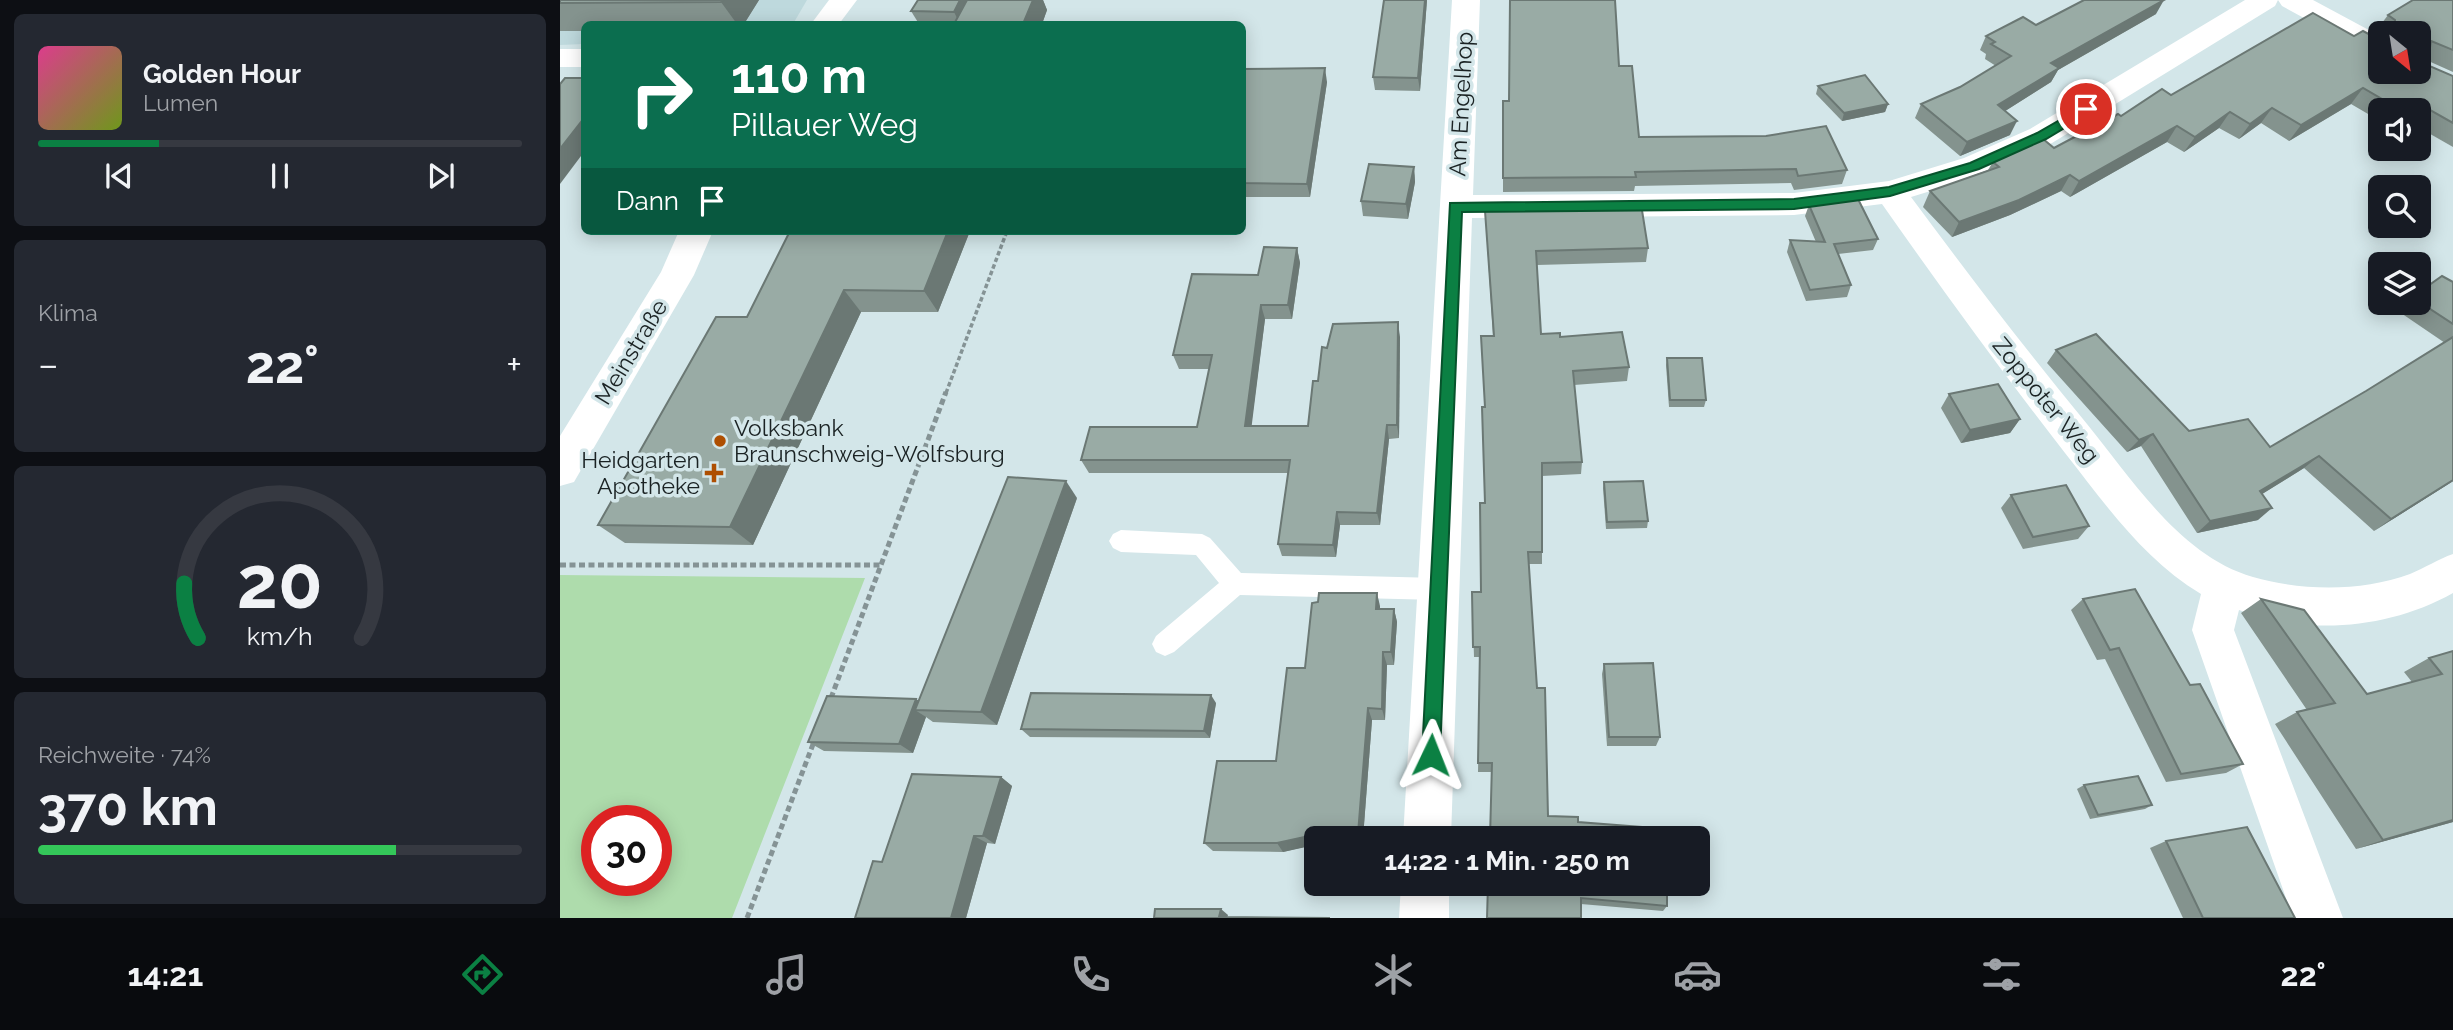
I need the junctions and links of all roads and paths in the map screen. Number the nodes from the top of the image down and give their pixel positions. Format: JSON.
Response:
{"nodes":[{"id":1,"x":843,"y":0,"type":"edge"},
{"id":2,"x":1466,"y":0,"type":"edge"},
{"id":3,"x":2265,"y":0,"type":"edge"},
{"id":4,"x":2309,"y":3,"type":"edge"},
{"id":5,"x":827,"y":21,"type":"edge"},
{"id":6,"x":2368,"y":40,"type":"edge"},
{"id":7,"x":1890,"y":192,"type":"junction"},
{"id":8,"x":1455,"y":207,"type":"junction"},
{"id":9,"x":694,"y":235,"type":"edge"},
{"id":10,"x":1005,"y":235,"type":"edge"},
{"id":11,"x":560,"y":470,"type":"edge"},
{"id":12,"x":1121,"y":541,"type":"dead end"},
{"id":13,"x":560,"y":565,"type":"edge"},
{"id":14,"x":881,"y":565,"type":"junction"},
{"id":15,"x":2453,"y":572,"type":"edge"},
{"id":16,"x":1235,"y":584,"type":"junction"},
{"id":17,"x":2224,"y":587,"type":"junction"},
{"id":18,"x":1438,"y":589,"type":"junction"},
{"id":19,"x":1166,"y":644,"type":"dead end"},
{"id":20,"x":827,"y":709,"type":"edge"},
{"id":21,"x":817,"y":735,"type":"edge"},
{"id":22,"x":1428,"y":826,"type":"edge"},
{"id":23,"x":1425,"y":896,"type":"edge"},
{"id":24,"x":747,"y":918,"type":"edge"},
{"id":25,"x":1424,"y":918,"type":"edge"},
{"id":26,"x":2318,"y":918,"type":"edge"}],
"edges":[{"from":1,"to":5,"type":"street"},
{"from":2,"to":8,"type":"street","name":"Am Engelhop"},
{"from":3,"to":7,"type":"street"},
{"from":4,"to":6,"type":"street"},
{"from":7,"to":8,"type":"street"},
{"from":7,"to":17,"type":"street","name":"Zoppoter Weg"},
{"from":8,"to":18,"type":"street","name":"Am Engelhop"},
{"from":9,"to":11,"type":"street","name":"Meinstraße"},
{"from":10,"to":14,"type":"path"},
{"from":12,"to":16,"type":"lane"},
{"from":13,"to":14,"type":"path"},
{"from":14,"to":20,"type":"path"},
{"from":15,"to":17,"type":"street","name":"Zoppoter Weg"},
{"from":16,"to":18,"type":"lane"},
{"from":16,"to":19,"type":"lane"},
{"from":17,"to":26,"type":"street"},
{"from":18,"to":22,"type":"street","name":"Am Engelhop"},
{"from":21,"to":24,"type":"path"},
{"from":23,"to":25,"type":"street"}]}
